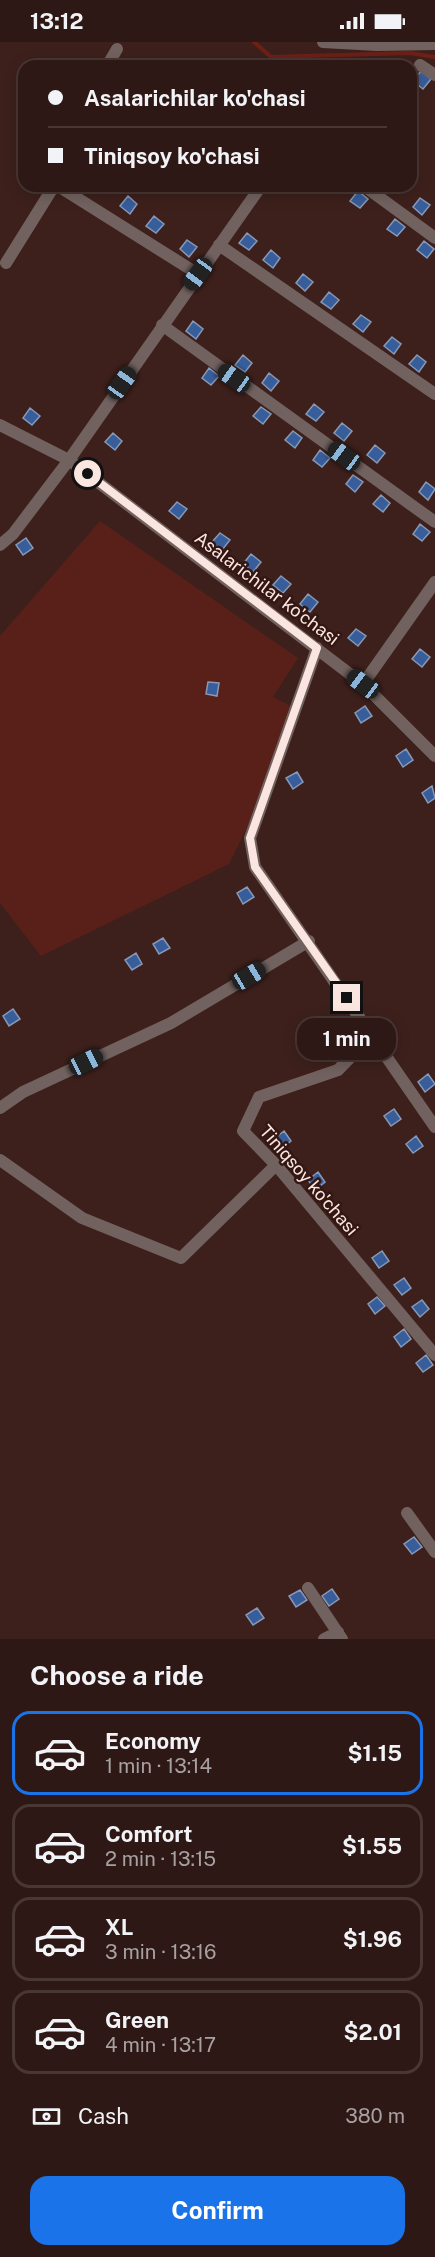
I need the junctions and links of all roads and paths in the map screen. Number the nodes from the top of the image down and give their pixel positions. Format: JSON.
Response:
{"nodes":[{"id":1,"x":323,"y":42,"type":"edge"},
{"id":2,"x":435,"y":44,"type":"edge"},
{"id":3,"x":117,"y":49,"type":"dead end"},
{"id":4,"x":111,"y":60,"type":"edge"},
{"id":5,"x":420,"y":65,"type":"dead end"},
{"id":6,"x":435,"y":75,"type":"edge"},
{"id":7,"x":52,"y":192,"type":"edge"},
{"id":8,"x":66,"y":192,"type":"edge"},
{"id":9,"x":257,"y":192,"type":"edge"},
{"id":10,"x":372,"y":192,"type":"edge"},
{"id":11,"x":435,"y":238,"type":"edge"},
{"id":12,"x":219,"y":244,"type":"junction"},
{"id":13,"x":6,"y":263,"type":"dead end"},
{"id":14,"x":198,"y":274,"type":"junction"},
{"id":15,"x":162,"y":325,"type":"junction"},
{"id":16,"x":435,"y":394,"type":"edge"},
{"id":17,"x":0,"y":425,"type":"edge"},
{"id":18,"x":69,"y":460,"type":"junction"},
{"id":19,"x":435,"y":522,"type":"edge"},
{"id":20,"x":0,"y":545,"type":"edge"},
{"id":21,"x":435,"y":582,"type":"edge"},
{"id":22,"x":317,"y":648,"type":"junction"},
{"id":23,"x":363,"y":684,"type":"junction"},
{"id":24,"x":435,"y":756,"type":"edge"},
{"id":25,"x":309,"y":941,"type":"junction"},
{"id":26,"x":372,"y":1035,"type":"junction"},
{"id":27,"x":0,"y":1108,"type":"edge"},
{"id":28,"x":435,"y":1128,"type":"edge"},
{"id":29,"x":0,"y":1160,"type":"edge"},
{"id":30,"x":276,"y":1165,"type":"junction"},
{"id":31,"x":435,"y":1355,"type":"edge"},
{"id":32,"x":407,"y":1513,"type":"dead end"},
{"id":33,"x":435,"y":1552,"type":"edge"},
{"id":34,"x":308,"y":1588,"type":"dead end"},
{"id":35,"x":340,"y":1636,"type":"edge"},
{"id":36,"x":324,"y":1639,"type":"edge"}],
"edges":[{"from":1,"to":2,"type":"street"},
{"from":3,"to":4,"type":"street"},
{"from":5,"to":6,"type":"street"},
{"from":7,"to":13,"type":"street"},
{"from":8,"to":14,"type":"street"},
{"from":9,"to":12,"type":"street"},
{"from":10,"to":11,"type":"street"},
{"from":12,"to":14,"type":"street"},
{"from":12,"to":16,"type":"street"},
{"from":14,"to":15,"type":"street"},
{"from":15,"to":18,"type":"street"},
{"from":15,"to":19,"type":"street"},
{"from":17,"to":18,"type":"street","name":"Asalarichilar ko'chasi"},
{"from":18,"to":20,"type":"street"},
{"from":18,"to":22,"type":"street","name":"Asalarichilar ko'chasi"},
{"from":21,"to":23,"type":"street"},
{"from":22,"to":23,"type":"street","name":"Asalarichilar ko'chasi"},
{"from":22,"to":25,"type":"street"},
{"from":23,"to":24,"type":"street","name":"Asalarichilar ko'chasi"},
{"from":25,"to":26,"type":"street"},
{"from":25,"to":27,"type":"street"},
{"from":26,"to":28,"type":"street"},
{"from":26,"to":30,"type":"street","name":"Tiniqsoy ko'chasi"},
{"from":29,"to":30,"type":"street"},
{"from":30,"to":31,"type":"street","name":"Tiniqsoy ko'chasi"},
{"from":32,"to":33,"type":"street"},
{"from":34,"to":35,"type":"street"},
{"from":35,"to":36,"type":"street"}]}
